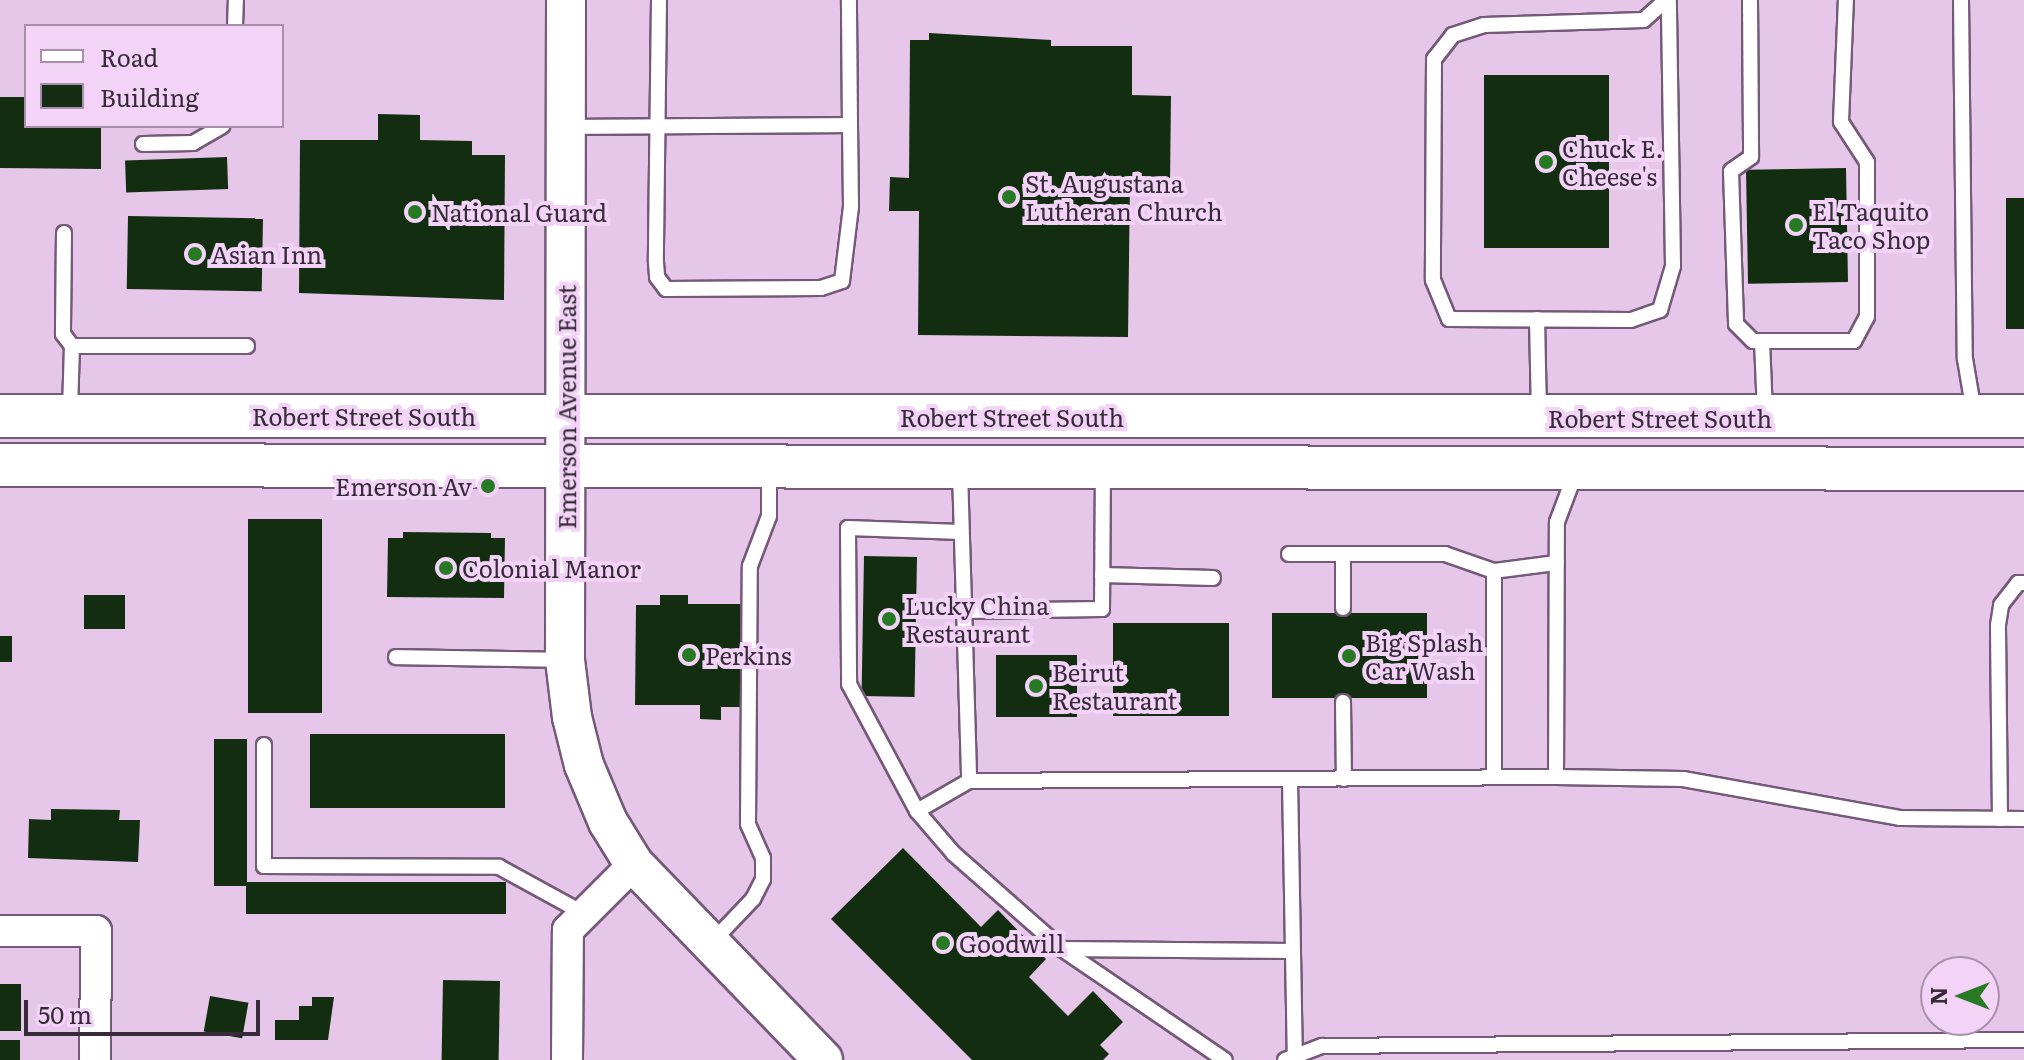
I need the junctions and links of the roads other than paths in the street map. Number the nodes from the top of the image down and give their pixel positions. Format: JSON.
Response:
{"nodes":[{"id":1,"x":236,"y":0,"type":"edge"},
{"id":2,"x":566,"y":0,"type":"edge"},
{"id":3,"x":659,"y":0,"type":"edge"},
{"id":4,"x":849,"y":0,"type":"edge"},
{"id":5,"x":1668,"y":0,"type":"edge"},
{"id":6,"x":1750,"y":0,"type":"edge"},
{"id":7,"x":1846,"y":0,"type":"edge"},
{"id":8,"x":1961,"y":0,"type":"edge"},
{"id":9,"x":235,"y":24,"type":"edge"},
{"id":10,"x":850,"y":125,"type":"junction"},
{"id":11,"x":566,"y":127,"type":"junction"},
{"id":12,"x":659,"y":127,"type":"junction"},
{"id":13,"x":219,"y":128,"type":"edge"},
{"id":14,"x":143,"y":144,"type":"dead end"},
{"id":15,"x":64,"y":233,"type":"dead end"},
{"id":16,"x":1537,"y":319,"type":"junction"},
{"id":17,"x":1762,"y":341,"type":"junction"},
{"id":18,"x":72,"y":346,"type":"junction"},
{"id":19,"x":247,"y":346,"type":"dead end"},
{"id":20,"x":0,"y":416,"type":"edge"},
{"id":21,"x":70,"y":416,"type":"junction"},
{"id":22,"x":566,"y":416,"type":"junction"},
{"id":23,"x":1975,"y":416,"type":"junction"},
{"id":24,"x":2024,"y":416,"type":"edge"},
{"id":25,"x":1539,"y":418,"type":"junction"},
{"id":26,"x":1624,"y":418,"type":"junction"},
{"id":27,"x":1765,"y":418,"type":"junction"},
{"id":28,"x":0,"y":465,"type":"edge"},
{"id":29,"x":566,"y":467,"type":"junction"},
{"id":30,"x":769,"y":467,"type":"junction"},
{"id":31,"x":960,"y":468,"type":"junction"},
{"id":32,"x":1103,"y":468,"type":"junction"},
{"id":33,"x":2024,"y":469,"type":"edge"},
{"id":34,"x":1577,"y":470,"type":"junction"},
{"id":35,"x":961,"y":532,"type":"junction"},
{"id":36,"x":1289,"y":554,"type":"dead end"},
{"id":37,"x":1343,"y":554,"type":"junction"},
{"id":38,"x":1556,"y":563,"type":"junction"},
{"id":39,"x":1494,"y":571,"type":"junction"},
{"id":40,"x":1102,"y":575,"type":"junction"},
{"id":41,"x":1213,"y":578,"type":"dead end"},
{"id":42,"x":2024,"y":583,"type":"edge"},
{"id":43,"x":1343,"y":608,"type":"dead end"},
{"id":44,"x":963,"y":611,"type":"junction"},
{"id":45,"x":396,"y":657,"type":"dead end"},
{"id":46,"x":565,"y":660,"type":"junction"},
{"id":47,"x":1343,"y":702,"type":"dead end"},
{"id":48,"x":264,"y":745,"type":"dead end"},
{"id":49,"x":1494,"y":777,"type":"junction"},
{"id":50,"x":1556,"y":777,"type":"junction"},
{"id":51,"x":1344,"y":779,"type":"junction"},
{"id":52,"x":1290,"y":780,"type":"junction"},
{"id":53,"x":969,"y":781,"type":"junction"},
{"id":54,"x":917,"y":811,"type":"junction"},
{"id":55,"x":2000,"y":819,"type":"junction"},
{"id":56,"x":2024,"y":819,"type":"edge"},
{"id":57,"x":634,"y":864,"type":"junction"},
{"id":58,"x":585,"y":914,"type":"junction"},
{"id":59,"x":0,"y":931,"type":"edge"},
{"id":60,"x":709,"y":945,"type":"junction"},
{"id":61,"x":1062,"y":949,"type":"junction"},
{"id":62,"x":1293,"y":951,"type":"junction"},
{"id":63,"x":2024,"y":1040,"type":"edge"},
{"id":64,"x":1290,"y":1058,"type":"edge"},
{"id":65,"x":95,"y":1060,"type":"edge"},
{"id":66,"x":567,"y":1060,"type":"edge"},
{"id":67,"x":823,"y":1060,"type":"edge"},
{"id":68,"x":1225,"y":1060,"type":"edge"}],
"edges":[{"from":1,"to":9,"type":"lane"},
{"from":2,"to":11,"type":"street","name":"Emerson Avenue East"},
{"from":3,"to":12,"type":"lane"},
{"from":4,"to":10,"type":"lane"},
{"from":5,"to":16,"type":"lane"},
{"from":5,"to":16,"type":"lane"},
{"from":6,"to":17,"type":"lane"},
{"from":7,"to":17,"type":"lane"},
{"from":8,"to":23,"type":"lane"},
{"from":10,"to":12,"type":"lane"},
{"from":10,"to":12,"type":"lane"},
{"from":11,"to":12,"type":"lane"},
{"from":11,"to":22,"type":"street","name":"Emerson Avenue East"},
{"from":13,"to":14,"type":"lane"},
{"from":15,"to":18,"type":"lane"},
{"from":16,"to":25,"type":"lane"},
{"from":17,"to":27,"type":"lane"},
{"from":18,"to":19,"type":"lane"},
{"from":18,"to":21,"type":"lane"},
{"from":20,"to":21,"type":"main road","name":"Robert Street South"},
{"from":21,"to":22,"type":"main road","name":"Robert Street South"},
{"from":22,"to":25,"type":"main road","name":"Robert Street South"},
{"from":22,"to":29,"type":"street","name":"Emerson Avenue East"},
{"from":23,"to":24,"type":"main road","name":"Robert Street South"},
{"from":23,"to":27,"type":"main road","name":"Robert Street South"},
{"from":25,"to":26,"type":"main road","name":"Robert Street South"},
{"from":26,"to":27,"type":"main road","name":"Robert Street South"},
{"from":26,"to":34,"type":"main road"},
{"from":28,"to":29,"type":"main road","name":"Robert Street South"},
{"from":29,"to":30,"type":"main road","name":"Robert Street South"},
{"from":29,"to":46,"type":"street","name":"Emerson Avenue East"},
{"from":30,"to":31,"type":"main road","name":"Robert Street South"},
{"from":30,"to":60,"type":"lane"},
{"from":31,"to":32,"type":"main road","name":"Robert Street South"},
{"from":31,"to":35,"type":"lane"},
{"from":32,"to":34,"type":"main road","name":"Robert Street South"},
{"from":32,"to":40,"type":"lane"},
{"from":33,"to":34,"type":"main road","name":"Robert Street South"},
{"from":34,"to":38,"type":"lane"},
{"from":35,"to":44,"type":"lane"},
{"from":35,"to":54,"type":"lane"},
{"from":36,"to":37,"type":"lane"},
{"from":37,"to":39,"type":"lane"},
{"from":37,"to":43,"type":"lane"},
{"from":38,"to":39,"type":"lane"},
{"from":38,"to":50,"type":"lane"},
{"from":39,"to":49,"type":"lane"},
{"from":40,"to":41,"type":"lane"},
{"from":40,"to":44,"type":"lane"},
{"from":42,"to":55,"type":"lane"},
{"from":44,"to":53,"type":"lane"},
{"from":45,"to":46,"type":"lane"},
{"from":46,"to":57,"type":"street","name":"Emerson Avenue East"},
{"from":47,"to":51,"type":"lane"},
{"from":48,"to":58,"type":"lane"},
{"from":49,"to":50,"type":"lane"},
{"from":49,"to":51,"type":"lane"},
{"from":50,"to":55,"type":"lane"},
{"from":51,"to":52,"type":"lane"},
{"from":52,"to":53,"type":"lane"},
{"from":52,"to":62,"type":"lane"},
{"from":53,"to":54,"type":"lane"},
{"from":54,"to":61,"type":"lane"},
{"from":55,"to":56,"type":"lane"},
{"from":57,"to":58,"type":"street"},
{"from":57,"to":60,"type":"street","name":"Emerson Avenue East"},
{"from":58,"to":66,"type":"street"},
{"from":59,"to":65,"type":"street"},
{"from":60,"to":67,"type":"street","name":"Emerson Avenue East"},
{"from":61,"to":62,"type":"lane"},
{"from":61,"to":68,"type":"lane"},
{"from":62,"to":64,"type":"lane"},
{"from":63,"to":64,"type":"lane"}]}
